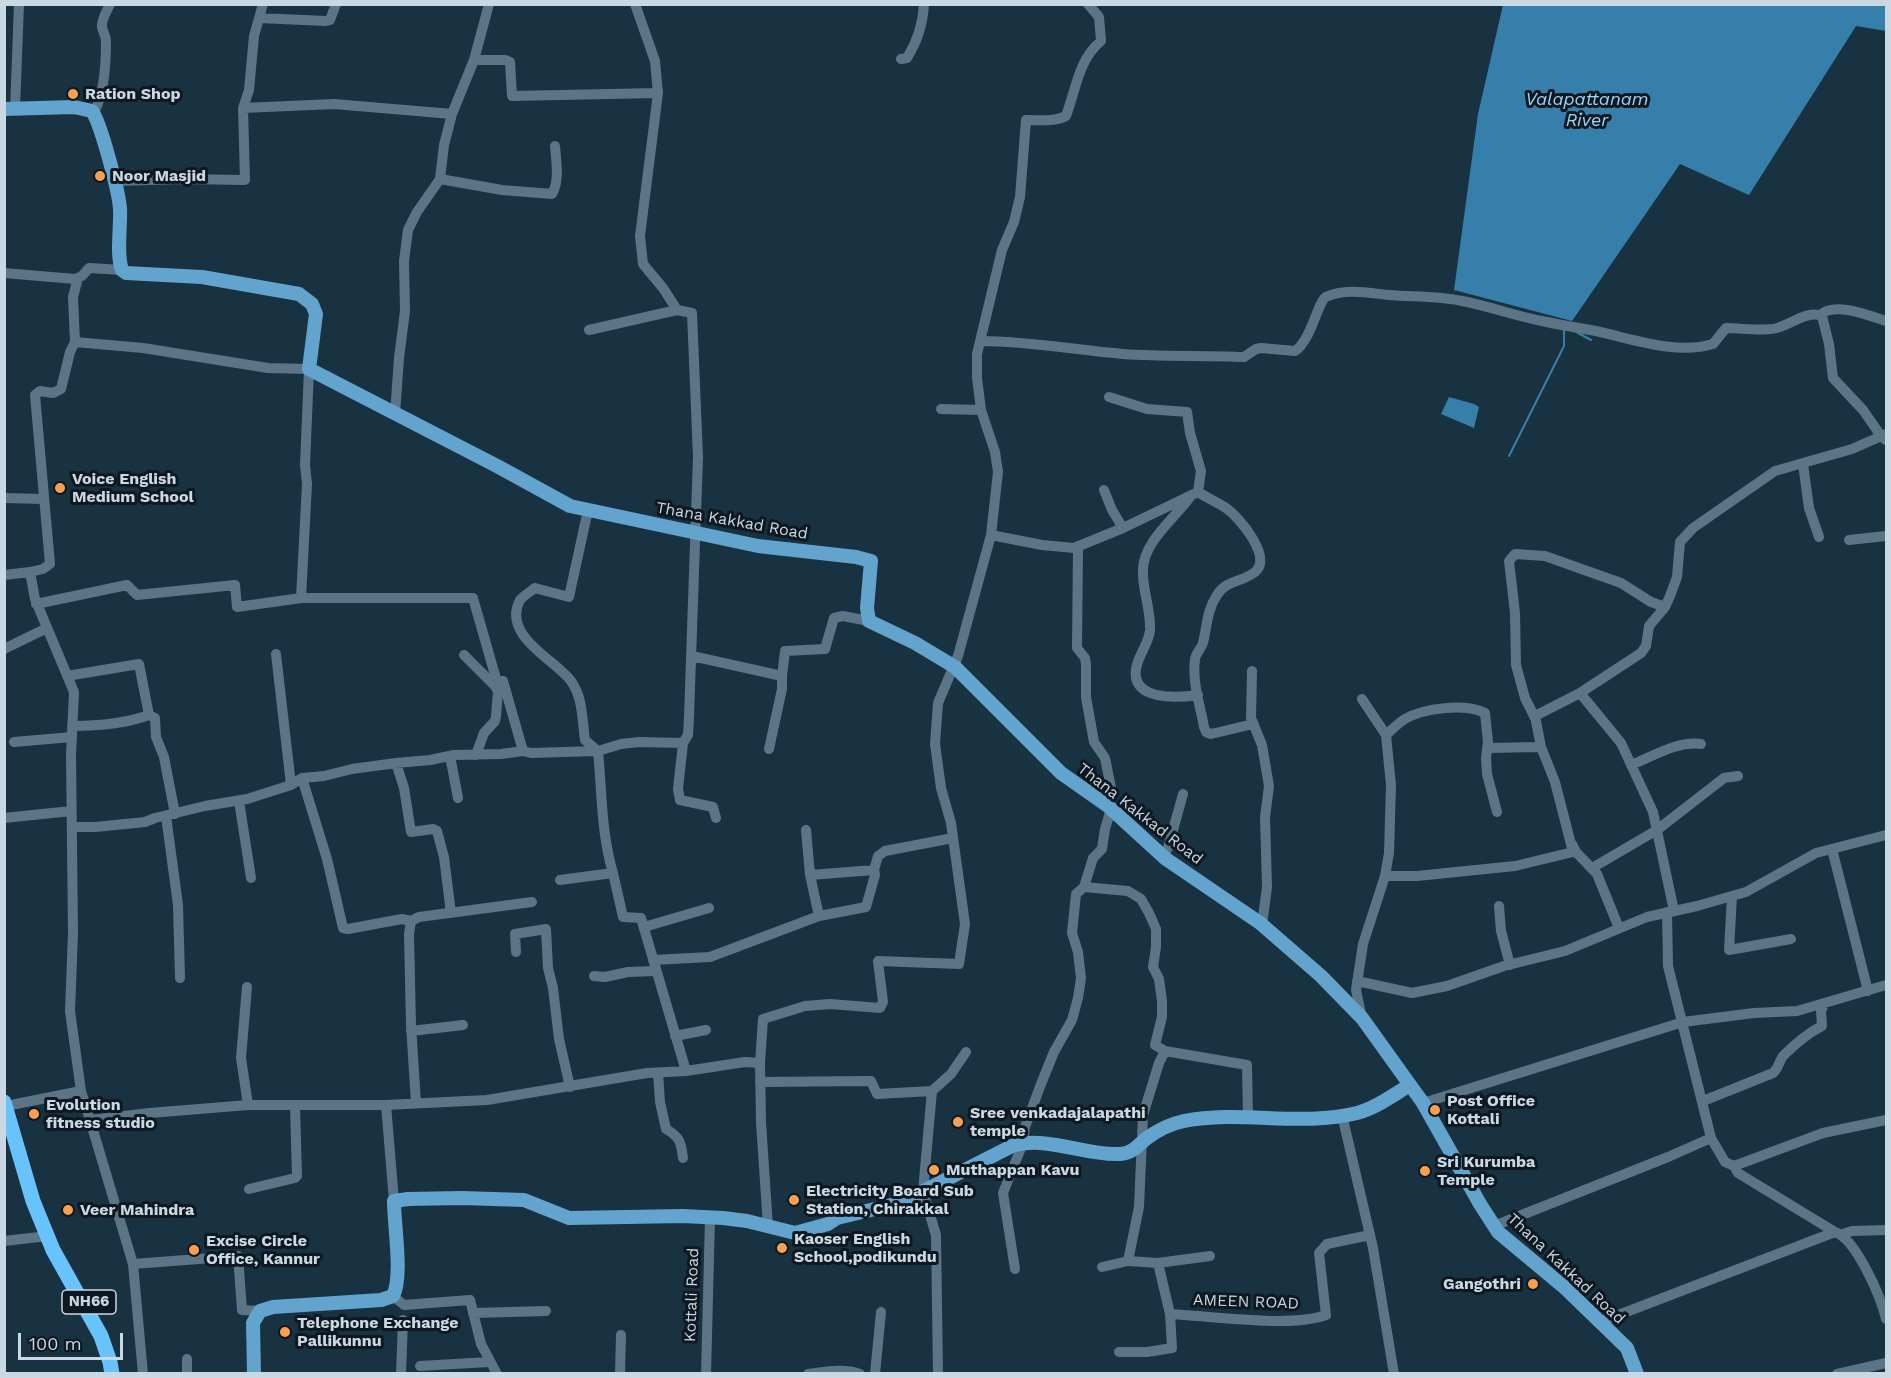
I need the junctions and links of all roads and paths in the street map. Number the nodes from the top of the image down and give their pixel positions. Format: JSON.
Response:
{"nodes":[{"id":1,"x":19,"y":4,"type":"edge"},
{"id":2,"x":110,"y":4,"type":"edge"},
{"id":3,"x":263,"y":4,"type":"edge"},
{"id":4,"x":336,"y":4,"type":"edge"},
{"id":5,"x":489,"y":4,"type":"edge"},
{"id":6,"x":634,"y":4,"type":"edge"},
{"id":7,"x":924,"y":4,"type":"edge"},
{"id":8,"x":1088,"y":4,"type":"edge"},
{"id":9,"x":259,"y":18,"type":"junction"},
{"id":10,"x":901,"y":59,"type":"dead end"},
{"id":11,"x":474,"y":60,"type":"junction"},
{"id":12,"x":658,"y":93,"type":"junction"},
{"id":13,"x":243,"y":108,"type":"junction"},
{"id":14,"x":10,"y":109,"type":"edge"},
{"id":15,"x":94,"y":112,"type":"junction"},
{"id":16,"x":452,"y":114,"type":"junction"},
{"id":17,"x":555,"y":146,"type":"dead end"},
{"id":18,"x":440,"y":179,"type":"junction"},
{"id":19,"x":115,"y":181,"type":"junction"},
{"id":20,"x":122,"y":270,"type":"junction"},
{"id":21,"x":4,"y":273,"type":"edge"},
{"id":22,"x":78,"y":278,"type":"junction"},
{"id":23,"x":677,"y":310,"type":"junction"},
{"id":24,"x":1820,"y":315,"type":"junction"},
{"id":25,"x":1887,"y":321,"type":"edge"},
{"id":26,"x":589,"y":330,"type":"dead end"},
{"id":27,"x":980,"y":340,"type":"junction"},
{"id":28,"x":75,"y":342,"type":"junction"},
{"id":29,"x":309,"y":369,"type":"junction"},
{"id":30,"x":1109,"y":397,"type":"dead end"},
{"id":31,"x":941,"y":409,"type":"dead end"},
{"id":32,"x":981,"y":410,"type":"junction"},
{"id":33,"x":395,"y":414,"type":"junction"},
{"id":34,"x":1885,"y":437,"type":"edge"},
{"id":35,"x":1803,"y":464,"type":"junction"},
{"id":36,"x":1104,"y":490,"type":"dead end"},
{"id":37,"x":1195,"y":493,"type":"junction"},
{"id":38,"x":4,"y":498,"type":"edge"},
{"id":39,"x":43,"y":499,"type":"junction"},
{"id":40,"x":588,"y":510,"type":"junction"},
{"id":41,"x":1123,"y":528,"type":"junction"},
{"id":42,"x":697,"y":532,"type":"junction"},
{"id":43,"x":991,"y":535,"type":"junction"},
{"id":44,"x":1887,"y":536,"type":"edge"},
{"id":45,"x":1819,"y":537,"type":"dead end"},
{"id":46,"x":1850,"y":540,"type":"dead end"},
{"id":47,"x":1078,"y":546,"type":"junction"},
{"id":48,"x":30,"y":572,"type":"junction"},
{"id":49,"x":4,"y":575,"type":"edge"},
{"id":50,"x":301,"y":598,"type":"junction"},
{"id":51,"x":36,"y":604,"type":"junction"},
{"id":52,"x":1665,"y":607,"type":"junction"},
{"id":53,"x":869,"y":621,"type":"junction"},
{"id":54,"x":47,"y":628,"type":"junction"},
{"id":55,"x":4,"y":649,"type":"edge"},
{"id":56,"x":276,"y":654,"type":"dead end"},
{"id":57,"x":464,"y":656,"type":"dead end"},
{"id":58,"x":692,"y":656,"type":"junction"},
{"id":59,"x":955,"y":667,"type":"junction"},
{"id":60,"x":1252,"y":671,"type":"dead end"},
{"id":61,"x":67,"y":676,"type":"junction"},
{"id":62,"x":782,"y":676,"type":"junction"},
{"id":63,"x":1580,"y":693,"type":"junction"},
{"id":64,"x":1198,"y":696,"type":"junction"},
{"id":65,"x":1362,"y":699,"type":"dead end"},
{"id":66,"x":149,"y":716,"type":"junction"},
{"id":67,"x":1535,"y":718,"type":"junction"},
{"id":68,"x":1253,"y":724,"type":"junction"},
{"id":69,"x":72,"y":731,"type":"junction"},
{"id":70,"x":1386,"y":735,"type":"junction"},
{"id":71,"x":14,"y":742,"type":"dead end"},
{"id":72,"x":683,"y":743,"type":"junction"},
{"id":73,"x":1701,"y":744,"type":"dead end"},
{"id":74,"x":1541,"y":747,"type":"junction"},
{"id":75,"x":1487,"y":748,"type":"junction"},
{"id":76,"x":769,"y":749,"type":"dead end"},
{"id":77,"x":523,"y":751,"type":"junction"},
{"id":78,"x":598,"y":751,"type":"junction"},
{"id":79,"x":476,"y":755,"type":"junction"},
{"id":80,"x":450,"y":756,"type":"junction"},
{"id":81,"x":396,"y":763,"type":"junction"},
{"id":82,"x":1631,"y":765,"type":"junction"},
{"id":83,"x":1738,"y":776,"type":"dead end"},
{"id":84,"x":302,"y":778,"type":"junction"},
{"id":85,"x":291,"y":785,"type":"junction"},
{"id":86,"x":1183,"y":794,"type":"dead end"},
{"id":87,"x":458,"y":798,"type":"dead end"},
{"id":88,"x":239,"y":801,"type":"junction"},
{"id":89,"x":1109,"y":807,"type":"junction"},
{"id":90,"x":71,"y":811,"type":"junction"},
{"id":91,"x":1497,"y":812,"type":"dead end"},
{"id":92,"x":170,"y":815,"type":"junction"},
{"id":93,"x":4,"y":818,"type":"edge"},
{"id":94,"x":716,"y":818,"type":"dead end"},
{"id":95,"x":72,"y":827,"type":"junction"},
{"id":96,"x":806,"y":830,"type":"dead end"},
{"id":97,"x":1657,"y":830,"type":"junction"},
{"id":98,"x":1887,"y":835,"type":"edge"},
{"id":99,"x":1569,"y":837,"type":"junction"},
{"id":100,"x":953,"y":838,"type":"junction"},
{"id":101,"x":1832,"y":849,"type":"junction"},
{"id":102,"x":1163,"y":856,"type":"junction"},
{"id":103,"x":1592,"y":868,"type":"junction"},
{"id":104,"x":874,"y":870,"type":"junction"},
{"id":105,"x":613,"y":873,"type":"junction"},
{"id":106,"x":810,"y":875,"type":"junction"},
{"id":107,"x":1385,"y":876,"type":"junction"},
{"id":108,"x":251,"y":878,"type":"dead end"},
{"id":109,"x":560,"y":880,"type":"dead end"},
{"id":110,"x":1084,"y":887,"type":"junction"},
{"id":111,"x":1732,"y":896,"type":"junction"},
{"id":112,"x":532,"y":902,"type":"dead end"},
{"id":113,"x":1499,"y":906,"type":"dead end"},
{"id":114,"x":709,"y":908,"type":"dead end"},
{"id":115,"x":1670,"y":912,"type":"junction"},
{"id":116,"x":451,"y":913,"type":"junction"},
{"id":117,"x":819,"y":916,"type":"junction"},
{"id":118,"x":411,"y":921,"type":"junction"},
{"id":119,"x":1262,"y":925,"type":"junction"},
{"id":120,"x":644,"y":927,"type":"junction"},
{"id":121,"x":1619,"y":928,"type":"junction"},
{"id":122,"x":1791,"y":939,"type":"dead end"},
{"id":123,"x":516,"y":952,"type":"dead end"},
{"id":124,"x":653,"y":960,"type":"junction"},
{"id":125,"x":1510,"y":965,"type":"junction"},
{"id":126,"x":656,"y":971,"type":"junction"},
{"id":127,"x":594,"y":976,"type":"dead end"},
{"id":128,"x":180,"y":978,"type":"dead end"},
{"id":129,"x":1357,"y":981,"type":"junction"},
{"id":130,"x":1887,"y":985,"type":"edge"},
{"id":131,"x":247,"y":987,"type":"dead end"},
{"id":132,"x":1868,"y":991,"type":"junction"},
{"id":133,"x":1824,"y":1004,"type":"junction"},
{"id":134,"x":1362,"y":1018,"type":"junction"},
{"id":135,"x":1683,"y":1022,"type":"junction"},
{"id":136,"x":463,"y":1025,"type":"dead end"},
{"id":137,"x":706,"y":1030,"type":"dead end"},
{"id":138,"x":411,"y":1031,"type":"junction"},
{"id":139,"x":675,"y":1036,"type":"junction"},
{"id":140,"x":1166,"y":1051,"type":"junction"},
{"id":141,"x":966,"y":1052,"type":"dead end"},
{"id":142,"x":760,"y":1063,"type":"junction"},
{"id":143,"x":686,"y":1071,"type":"junction"},
{"id":144,"x":658,"y":1073,"type":"junction"},
{"id":145,"x":760,"y":1082,"type":"junction"},
{"id":146,"x":1410,"y":1085,"type":"junction"},
{"id":147,"x":570,"y":1087,"type":"junction"},
{"id":148,"x":932,"y":1090,"type":"junction"},
{"id":149,"x":81,"y":1091,"type":"junction"},
{"id":150,"x":1703,"y":1101,"type":"junction"},
{"id":151,"x":416,"y":1103,"type":"junction"},
{"id":152,"x":1423,"y":1103,"type":"junction"},
{"id":153,"x":5,"y":1104,"type":"edge"},
{"id":154,"x":248,"y":1106,"type":"junction"},
{"id":155,"x":295,"y":1106,"type":"junction"},
{"id":156,"x":386,"y":1106,"type":"junction"},
{"id":157,"x":1342,"y":1115,"type":"junction"},
{"id":158,"x":1248,"y":1118,"type":"junction"},
{"id":159,"x":90,"y":1120,"type":"junction"},
{"id":160,"x":1887,"y":1120,"type":"edge"},
{"id":161,"x":1711,"y":1138,"type":"junction"},
{"id":162,"x":1023,"y":1143,"type":"junction"},
{"id":163,"x":1142,"y":1143,"type":"junction"},
{"id":164,"x":683,"y":1158,"type":"dead end"},
{"id":165,"x":1734,"y":1166,"type":"junction"},
{"id":166,"x":249,"y":1189,"type":"dead end"},
{"id":167,"x":923,"y":1191,"type":"junction"},
{"id":168,"x":394,"y":1201,"type":"junction"},
{"id":169,"x":710,"y":1218,"type":"junction"},
{"id":170,"x":1494,"y":1226,"type":"junction"},
{"id":171,"x":768,"y":1227,"type":"junction"},
{"id":172,"x":1887,"y":1230,"type":"edge"},
{"id":173,"x":1839,"y":1233,"type":"junction"},
{"id":174,"x":1371,"y":1234,"type":"junction"},
{"id":175,"x":48,"y":1236,"type":"junction"},
{"id":176,"x":4,"y":1241,"type":"edge"},
{"id":177,"x":1210,"y":1256,"type":"dead end"},
{"id":178,"x":1128,"y":1262,"type":"junction"},
{"id":179,"x":1158,"y":1263,"type":"junction"},
{"id":180,"x":133,"y":1264,"type":"junction"},
{"id":181,"x":1102,"y":1267,"type":"dead end"},
{"id":182,"x":1015,"y":1269,"type":"dead end"},
{"id":183,"x":393,"y":1296,"type":"junction"},
{"id":184,"x":260,"y":1311,"type":"junction"},
{"id":185,"x":546,"y":1311,"type":"dead end"},
{"id":186,"x":881,"y":1312,"type":"dead end"},
{"id":187,"x":473,"y":1313,"type":"junction"},
{"id":188,"x":1170,"y":1314,"type":"junction"},
{"id":189,"x":1886,"y":1317,"type":"edge"},
{"id":190,"x":403,"y":1320,"type":"dead end"},
{"id":191,"x":1600,"y":1322,"type":"junction"},
{"id":192,"x":621,"y":1335,"type":"dead end"},
{"id":193,"x":1119,"y":1353,"type":"dead end"},
{"id":194,"x":187,"y":1359,"type":"dead end"},
{"id":195,"x":489,"y":1362,"type":"junction"},
{"id":196,"x":1887,"y":1364,"type":"edge"},
{"id":197,"x":420,"y":1366,"type":"dead end"},
{"id":198,"x":112,"y":1374,"type":"edge"},
{"id":199,"x":118,"y":1374,"type":"edge"},
{"id":200,"x":143,"y":1374,"type":"edge"},
{"id":201,"x":187,"y":1374,"type":"edge"},
{"id":202,"x":254,"y":1374,"type":"edge"},
{"id":203,"x":401,"y":1374,"type":"edge"},
{"id":204,"x":497,"y":1374,"type":"edge"},
{"id":205,"x":620,"y":1374,"type":"edge"},
{"id":206,"x":706,"y":1374,"type":"edge"},
{"id":207,"x":808,"y":1374,"type":"edge"},
{"id":208,"x":860,"y":1374,"type":"edge"},
{"id":209,"x":875,"y":1374,"type":"edge"},
{"id":210,"x":938,"y":1374,"type":"edge"},
{"id":211,"x":1394,"y":1374,"type":"edge"},
{"id":212,"x":1636,"y":1374,"type":"edge"},
{"id":213,"x":1837,"y":1374,"type":"edge"}],
"edges":[{"from":1,"to":14,"type":"street"},
{"from":2,"to":15,"type":"street"},
{"from":3,"to":9,"type":"street"},
{"from":4,"to":9,"type":"street"},
{"from":5,"to":11,"type":"street"},
{"from":6,"to":12,"type":"street"},
{"from":7,"to":10,"type":"street"},
{"from":8,"to":27,"type":"street"},
{"from":9,"to":13,"type":"street"},
{"from":11,"to":12,"type":"street"},
{"from":11,"to":16,"type":"street"},
{"from":12,"to":23,"type":"street"},
{"from":13,"to":16,"type":"street"},
{"from":13,"to":19,"type":"street"},
{"from":14,"to":15,"type":"main road"},
{"from":15,"to":19,"type":"main road"},
{"from":16,"to":18,"type":"street"},
{"from":17,"to":18,"type":"street"},
{"from":18,"to":33,"type":"street"},
{"from":19,"to":20,"type":"main road"},
{"from":20,"to":22,"type":"street"},
{"from":20,"to":29,"type":"main road"},
{"from":21,"to":22,"type":"street"},
{"from":22,"to":28,"type":"street"},
{"from":23,"to":26,"type":"street"},
{"from":23,"to":42,"type":"street"},
{"from":24,"to":25,"type":"street"},
{"from":24,"to":27,"type":"street"},
{"from":24,"to":34,"type":"street"},
{"from":27,"to":32,"type":"street"},
{"from":28,"to":29,"type":"street"},
{"from":28,"to":39,"type":"street"},
{"from":29,"to":33,"type":"main road","name":"Thana Kakkad Road"},
{"from":29,"to":50,"type":"street"},
{"from":30,"to":37,"type":"street"},
{"from":31,"to":32,"type":"street"},
{"from":32,"to":43,"type":"street"},
{"from":33,"to":40,"type":"main road","name":"Thana Kakkad Road"},
{"from":34,"to":35,"type":"street"},
{"from":35,"to":45,"type":"street"},
{"from":35,"to":52,"type":"street"},
{"from":36,"to":41,"type":"street"},
{"from":37,"to":41,"type":"street"},
{"from":37,"to":64,"type":"street"},
{"from":37,"to":64,"type":"street"},
{"from":38,"to":39,"type":"street"},
{"from":39,"to":48,"type":"street"},
{"from":40,"to":42,"type":"main road","name":"Thana Kakkad Road"},
{"from":40,"to":78,"type":"street"},
{"from":41,"to":47,"type":"street"},
{"from":42,"to":53,"type":"main road","name":"Thana Kakkad Road"},
{"from":42,"to":58,"type":"street"},
{"from":43,"to":47,"type":"street"},
{"from":43,"to":59,"type":"street"},
{"from":44,"to":46,"type":"street"},
{"from":47,"to":89,"type":"street"},
{"from":48,"to":49,"type":"street"},
{"from":48,"to":51,"type":"street"},
{"from":50,"to":51,"type":"street"},
{"from":50,"to":77,"type":"street"},
{"from":51,"to":54,"type":"street"},
{"from":52,"to":63,"type":"street"},
{"from":52,"to":67,"type":"street"},
{"from":53,"to":59,"type":"main road","name":"Thana Kakkad Road"},
{"from":53,"to":62,"type":"street"},
{"from":54,"to":55,"type":"street"},
{"from":54,"to":61,"type":"street"},
{"from":56,"to":85,"type":"street"},
{"from":57,"to":79,"type":"street"},
{"from":58,"to":62,"type":"street"},
{"from":58,"to":72,"type":"street"},
{"from":59,"to":89,"type":"main road","name":"Thana Kakkad Road"},
{"from":59,"to":100,"type":"street"},
{"from":60,"to":68,"type":"street"},
{"from":61,"to":66,"type":"street"},
{"from":61,"to":69,"type":"street"},
{"from":62,"to":76,"type":"street"},
{"from":63,"to":67,"type":"street"},
{"from":63,"to":82,"type":"street"},
{"from":64,"to":68,"type":"street"},
{"from":65,"to":70,"type":"street"},
{"from":66,"to":69,"type":"street"},
{"from":66,"to":92,"type":"street"},
{"from":67,"to":74,"type":"street"},
{"from":68,"to":119,"type":"street"},
{"from":69,"to":71,"type":"street"},
{"from":69,"to":90,"type":"street"},
{"from":70,"to":75,"type":"street"},
{"from":70,"to":107,"type":"street"},
{"from":72,"to":78,"type":"street"},
{"from":72,"to":94,"type":"street"},
{"from":73,"to":82,"type":"street"},
{"from":74,"to":75,"type":"street"},
{"from":74,"to":99,"type":"street"},
{"from":75,"to":91,"type":"street"},
{"from":77,"to":78,"type":"street"},
{"from":77,"to":79,"type":"street"},
{"from":78,"to":105,"type":"street"},
{"from":79,"to":80,"type":"street"},
{"from":80,"to":81,"type":"street"},
{"from":80,"to":87,"type":"street"},
{"from":81,"to":84,"type":"street"},
{"from":81,"to":116,"type":"street"},
{"from":82,"to":97,"type":"street"},
{"from":83,"to":97,"type":"street"},
{"from":84,"to":85,"type":"street"},
{"from":84,"to":118,"type":"street"},
{"from":85,"to":88,"type":"street"},
{"from":86,"to":102,"type":"street"},
{"from":88,"to":92,"type":"street"},
{"from":88,"to":108,"type":"street"},
{"from":89,"to":102,"type":"main road","name":"Thana Kakkad Road"},
{"from":89,"to":110,"type":"street"},
{"from":90,"to":93,"type":"street"},
{"from":90,"to":95,"type":"street"},
{"from":92,"to":95,"type":"street"},
{"from":92,"to":128,"type":"street"},
{"from":95,"to":149,"type":"street"},
{"from":96,"to":106,"type":"street"},
{"from":97,"to":103,"type":"street"},
{"from":97,"to":115,"type":"street"},
{"from":98,"to":101,"type":"street"},
{"from":99,"to":103,"type":"street"},
{"from":99,"to":107,"type":"street"},
{"from":100,"to":104,"type":"street"},
{"from":100,"to":142,"type":"street"},
{"from":101,"to":111,"type":"street"},
{"from":101,"to":132,"type":"street"},
{"from":102,"to":119,"type":"main road","name":"Thana Kakkad Road"},
{"from":103,"to":121,"type":"street"},
{"from":104,"to":106,"type":"street"},
{"from":104,"to":117,"type":"street"},
{"from":105,"to":109,"type":"street"},
{"from":105,"to":120,"type":"street"},
{"from":106,"to":117,"type":"street"},
{"from":107,"to":129,"type":"street"},
{"from":110,"to":140,"type":"street"},
{"from":110,"to":162,"type":"street"},
{"from":111,"to":115,"type":"street"},
{"from":111,"to":122,"type":"street"},
{"from":112,"to":116,"type":"street"},
{"from":113,"to":125,"type":"street"},
{"from":114,"to":120,"type":"street"},
{"from":115,"to":121,"type":"street"},
{"from":115,"to":135,"type":"street"},
{"from":116,"to":118,"type":"street"},
{"from":117,"to":124,"type":"street"},
{"from":118,"to":138,"type":"street"},
{"from":119,"to":134,"type":"main road","name":"Thana Kakkad Road"},
{"from":120,"to":124,"type":"street"},
{"from":121,"to":125,"type":"street"},
{"from":123,"to":147,"type":"street"},
{"from":124,"to":126,"type":"street"},
{"from":125,"to":129,"type":"street"},
{"from":126,"to":127,"type":"street"},
{"from":126,"to":139,"type":"street"},
{"from":129,"to":134,"type":"street"},
{"from":130,"to":132,"type":"street"},
{"from":131,"to":154,"type":"street"},
{"from":132,"to":133,"type":"street"},
{"from":133,"to":135,"type":"street"},
{"from":133,"to":150,"type":"street"},
{"from":134,"to":146,"type":"main road","name":"Thana Kakkad Road"},
{"from":135,"to":150,"type":"street"},
{"from":135,"to":152,"type":"street"},
{"from":136,"to":138,"type":"street"},
{"from":137,"to":139,"type":"street"},
{"from":138,"to":151,"type":"street"},
{"from":139,"to":143,"type":"street"},
{"from":140,"to":158,"type":"street"},
{"from":140,"to":163,"type":"street"},
{"from":141,"to":148,"type":"street"},
{"from":142,"to":143,"type":"street"},
{"from":142,"to":145,"type":"street"},
{"from":143,"to":144,"type":"street"},
{"from":144,"to":147,"type":"street"},
{"from":144,"to":164,"type":"street"},
{"from":145,"to":148,"type":"street"},
{"from":145,"to":171,"type":"street"},
{"from":146,"to":152,"type":"main road","name":"Thana Kakkad Road"},
{"from":146,"to":157,"type":"main road"},
{"from":147,"to":151,"type":"street"},
{"from":148,"to":167,"type":"street"},
{"from":149,"to":153,"type":"street"},
{"from":149,"to":159,"type":"street"},
{"from":150,"to":161,"type":"street"},
{"from":151,"to":156,"type":"street"},
{"from":152,"to":170,"type":"main road","name":"Thana Kakkad Road"},
{"from":153,"to":175,"type":"highway","number":"NH66"},
{"from":154,"to":155,"type":"street"},
{"from":154,"to":159,"type":"street"},
{"from":155,"to":156,"type":"street"},
{"from":155,"to":166,"type":"street"},
{"from":156,"to":168,"type":"street"},
{"from":157,"to":158,"type":"main road"},
{"from":157,"to":174,"type":"street"},
{"from":158,"to":163,"type":"main road"},
{"from":159,"to":180,"type":"street"},
{"from":160,"to":165,"type":"street"},
{"from":161,"to":165,"type":"street"},
{"from":161,"to":170,"type":"street"},
{"from":162,"to":163,"type":"main road"},
{"from":162,"to":167,"type":"main road"},
{"from":162,"to":182,"type":"street"},
{"from":163,"to":178,"type":"street"},
{"from":165,"to":173,"type":"street"},
{"from":167,"to":171,"type":"main road"},
{"from":167,"to":210,"type":"street"},
{"from":168,"to":169,"type":"main road"},
{"from":168,"to":183,"type":"main road"},
{"from":169,"to":171,"type":"main road"},
{"from":169,"to":206,"type":"street","name":"Kottali Road"},
{"from":170,"to":191,"type":"main road","name":"Thana Kakkad Road"},
{"from":172,"to":173,"type":"street"},
{"from":173,"to":189,"type":"street"},
{"from":173,"to":191,"type":"street"},
{"from":174,"to":188,"type":"street","name":"AMEEN ROAD"},
{"from":174,"to":211,"type":"street"},
{"from":175,"to":176,"type":"street"},
{"from":175,"to":198,"type":"highway","number":"NH66"},
{"from":175,"to":199,"type":"highway","number":"NH66"},
{"from":177,"to":179,"type":"street"},
{"from":178,"to":179,"type":"street"},
{"from":178,"to":181,"type":"street"},
{"from":179,"to":188,"type":"street","name":"AMEEN ROAD"},
{"from":180,"to":184,"type":"street"},
{"from":180,"to":200,"type":"street"},
{"from":183,"to":184,"type":"main road"},
{"from":183,"to":187,"type":"street"},
{"from":184,"to":202,"type":"main road"},
{"from":185,"to":187,"type":"street"},
{"from":186,"to":209,"type":"street"},
{"from":187,"to":195,"type":"street"},
{"from":188,"to":193,"type":"street"},
{"from":190,"to":203,"type":"street"},
{"from":191,"to":212,"type":"main road","name":"Thana Kakkad Road"},
{"from":192,"to":205,"type":"street"},
{"from":194,"to":201,"type":"street"},
{"from":195,"to":197,"type":"street"},
{"from":195,"to":204,"type":"street"},
{"from":196,"to":213,"type":"street"},
{"from":207,"to":208,"type":"street"}]}
